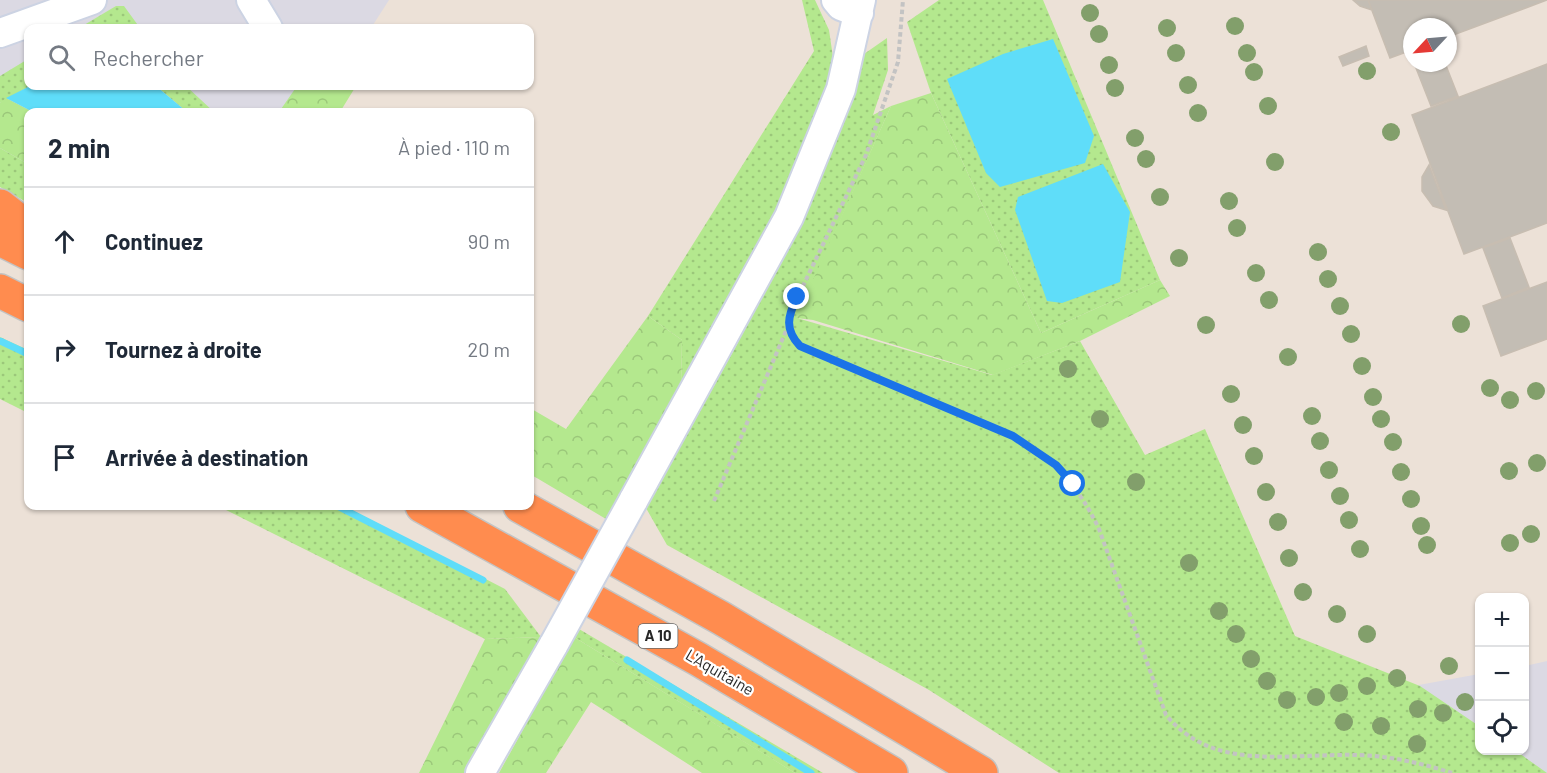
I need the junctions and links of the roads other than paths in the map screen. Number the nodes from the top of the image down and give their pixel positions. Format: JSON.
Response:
{"nodes":[{"id":1,"x":92,"y":0,"type":"edge"},
{"id":2,"x":251,"y":0,"type":"edge"},
{"id":3,"x":852,"y":4,"type":"edge"},
{"id":4,"x":24,"y":24,"type":"edge"},
{"id":5,"x":25,"y":24,"type":"edge"},
{"id":6,"x":266,"y":24,"type":"edge"},
{"id":7,"x":0,"y":33,"type":"edge"},
{"id":8,"x":0,"y":206,"type":"edge"},
{"id":9,"x":24,"y":225,"type":"edge"},
{"id":10,"x":0,"y":239,"type":"edge"},
{"id":11,"x":24,"y":251,"type":"edge"},
{"id":12,"x":0,"y":291,"type":"edge"},
{"id":13,"x":24,"y":303,"type":"edge"},
{"id":14,"x":429,"y":510,"type":"edge"},
{"id":15,"x":527,"y":510,"type":"edge"},
{"id":16,"x":480,"y":773,"type":"edge"},
{"id":17,"x":891,"y":773,"type":"edge"},
{"id":18,"x":981,"y":773,"type":"edge"}],
"edges":[{"from":1,"to":5,"type":"street"},
{"from":2,"to":6,"type":"street"},
{"from":3,"to":16,"type":"street","bridge":true},
{"from":4,"to":7,"type":"street"},
{"from":8,"to":9,"type":"highway"},
{"from":10,"to":11,"type":"highway"},
{"from":12,"to":13,"type":"highway"},
{"from":14,"to":17,"type":"highway","name":"L'Aquitaine","number":"A 10"},
{"from":15,"to":18,"type":"highway"}]}
